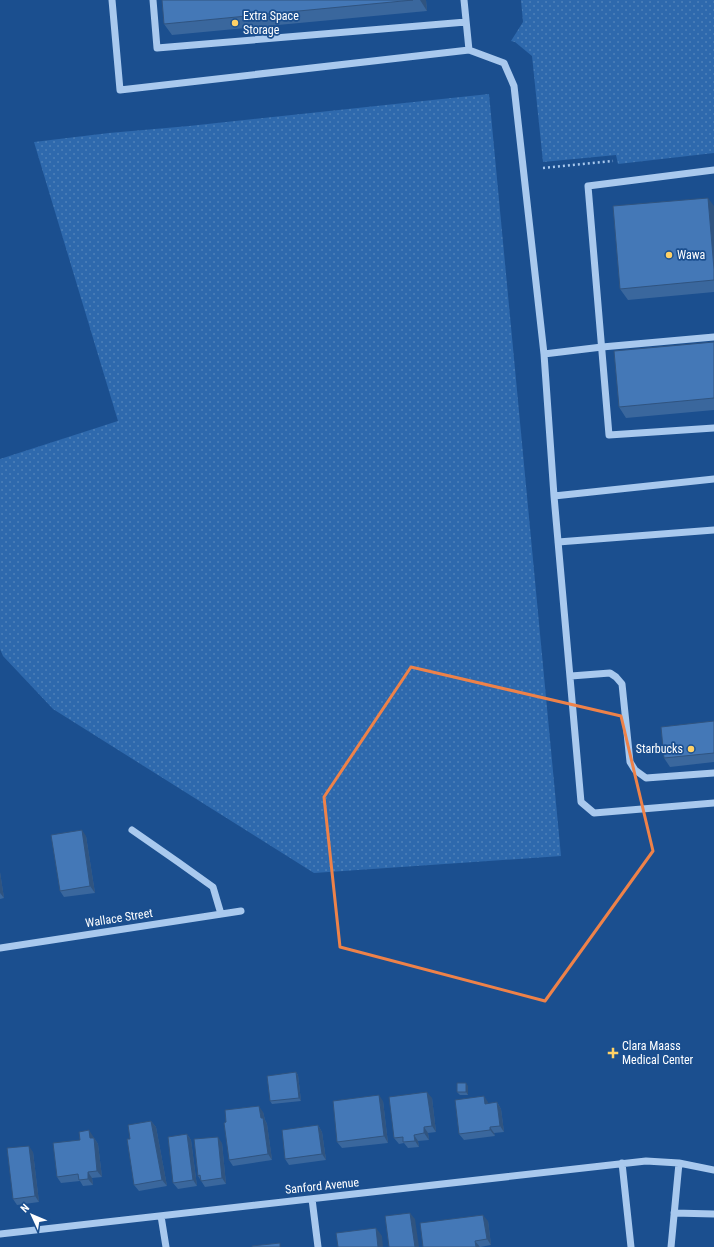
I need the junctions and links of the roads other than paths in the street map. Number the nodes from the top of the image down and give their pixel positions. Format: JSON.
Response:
{"nodes":[{"id":1,"x":112,"y":0,"type":"edge"},
{"id":2,"x":153,"y":0,"type":"edge"},
{"id":3,"x":464,"y":0,"type":"edge"},
{"id":4,"x":466,"y":22,"type":"junction"},
{"id":5,"x":469,"y":50,"type":"junction"},
{"id":6,"x":714,"y":170,"type":"edge"},
{"id":7,"x":714,"y":337,"type":"edge"},
{"id":8,"x":602,"y":347,"type":"junction"},
{"id":9,"x":544,"y":354,"type":"junction"},
{"id":10,"x":714,"y":428,"type":"edge"},
{"id":11,"x":714,"y":479,"type":"edge"},
{"id":12,"x":554,"y":496,"type":"junction"},
{"id":13,"x":714,"y":530,"type":"edge"},
{"id":14,"x":558,"y":542,"type":"junction"},
{"id":15,"x":571,"y":676,"type":"junction"},
{"id":16,"x":714,"y":773,"type":"edge"},
{"id":17,"x":714,"y":803,"type":"edge"},
{"id":18,"x":132,"y":830,"type":"dead end"},
{"id":19,"x":241,"y":911,"type":"dead end"},
{"id":20,"x":221,"y":914,"type":"junction"},
{"id":21,"x":0,"y":948,"type":"edge"},
{"id":22,"x":679,"y":1163,"type":"junction"},
{"id":23,"x":622,"y":1164,"type":"junction"},
{"id":24,"x":714,"y":1170,"type":"edge"},
{"id":25,"x":312,"y":1198,"type":"junction"},
{"id":26,"x":674,"y":1213,"type":"junction"},
{"id":27,"x":714,"y":1214,"type":"edge"},
{"id":28,"x":161,"y":1216,"type":"junction"},
{"id":29,"x":0,"y":1234,"type":"edge"},
{"id":30,"x":166,"y":1247,"type":"edge"},
{"id":31,"x":318,"y":1247,"type":"edge"},
{"id":32,"x":631,"y":1247,"type":"edge"},
{"id":33,"x":671,"y":1247,"type":"edge"}],
"edges":[{"from":1,"to":5,"type":"street"},
{"from":2,"to":4,"type":"street"},
{"from":3,"to":4,"type":"street"},
{"from":4,"to":5,"type":"street"},
{"from":5,"to":9,"type":"street"},
{"from":6,"to":8,"type":"street"},
{"from":7,"to":8,"type":"street"},
{"from":8,"to":9,"type":"street"},
{"from":8,"to":10,"type":"street"},
{"from":9,"to":12,"type":"street"},
{"from":11,"to":12,"type":"street"},
{"from":12,"to":14,"type":"street"},
{"from":13,"to":14,"type":"street"},
{"from":14,"to":15,"type":"street"},
{"from":15,"to":16,"type":"street"},
{"from":15,"to":17,"type":"street"},
{"from":18,"to":20,"type":"street"},
{"from":19,"to":20,"type":"street","name":"Wallace Street"},
{"from":20,"to":21,"type":"street","name":"Wallace Street"},
{"from":22,"to":23,"type":"street","name":"Sanford Avenue"},
{"from":22,"to":24,"type":"street","name":"Sanford Avenue"},
{"from":22,"to":26,"type":"street"},
{"from":23,"to":25,"type":"street","name":"Sanford Avenue"},
{"from":23,"to":32,"type":"street"},
{"from":25,"to":28,"type":"street","name":"Sanford Avenue"},
{"from":25,"to":31,"type":"street"},
{"from":26,"to":27,"type":"street"},
{"from":26,"to":33,"type":"street"},
{"from":28,"to":29,"type":"street","name":"Sanford Avenue"},
{"from":28,"to":30,"type":"street"}]}
